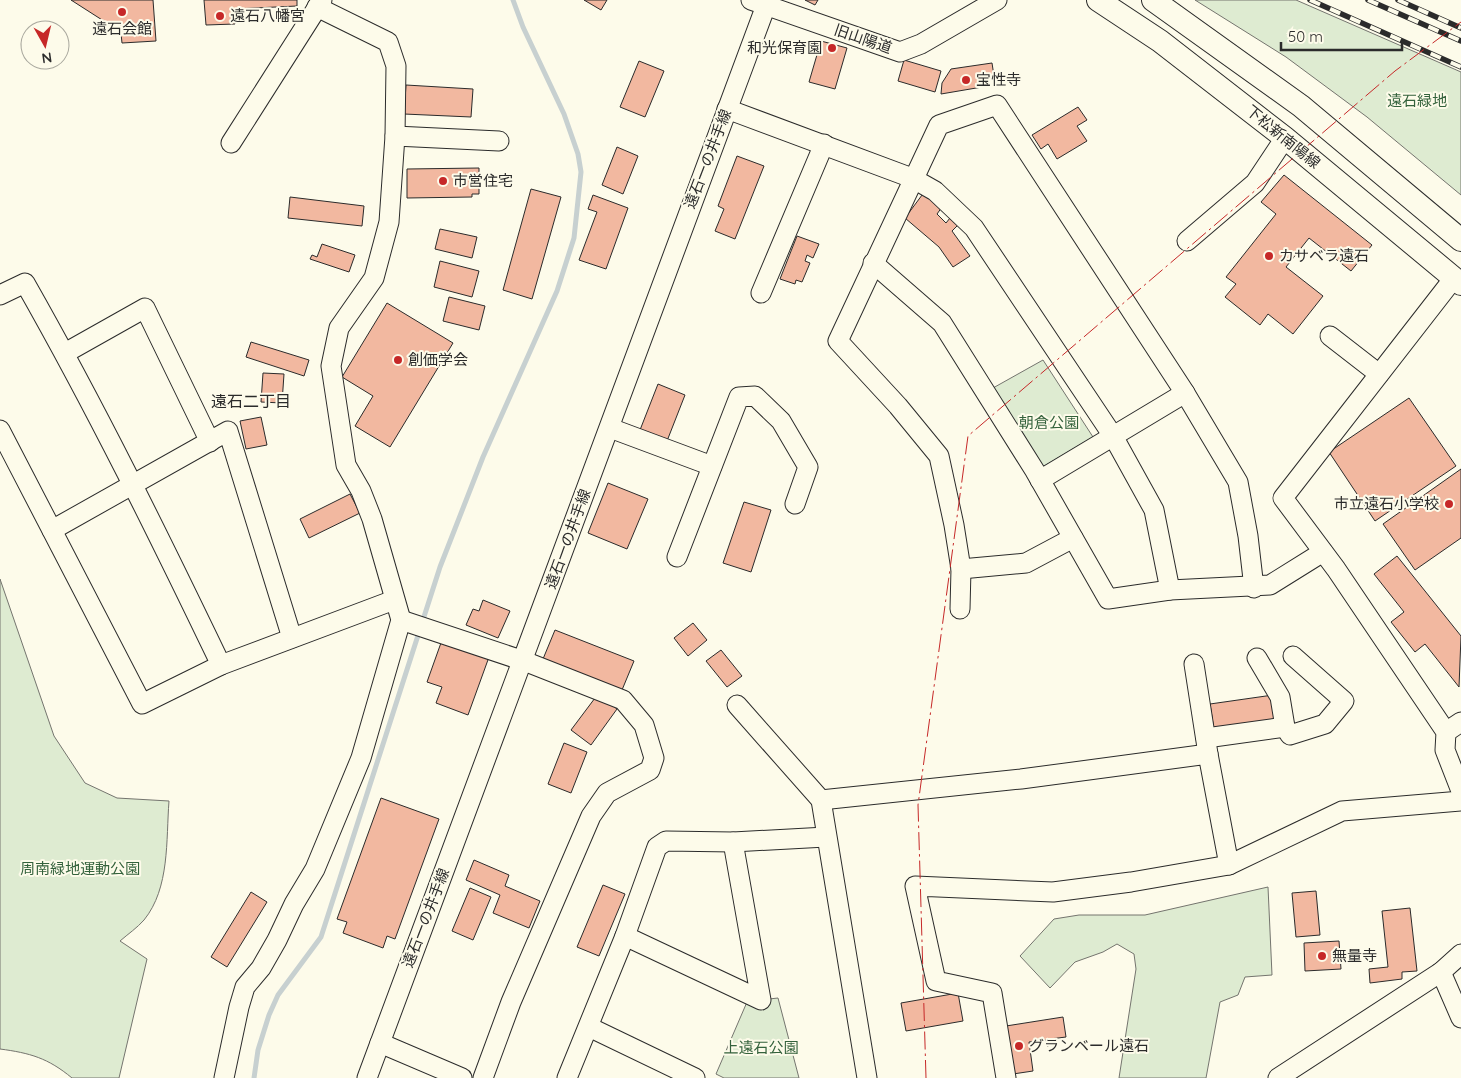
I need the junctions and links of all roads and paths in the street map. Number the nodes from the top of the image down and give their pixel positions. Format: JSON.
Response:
{"nodes":[{"id":1,"x":998,"y":0,"type":"edge"},
{"id":2,"x":1098,"y":0,"type":"edge"},
{"id":3,"x":1153,"y":0,"type":"edge"},
{"id":4,"x":761,"y":2,"type":"edge"},
{"id":5,"x":320,"y":3,"type":"edge"},
{"id":6,"x":727,"y":109,"type":"junction"},
{"id":7,"x":395,"y":136,"type":"junction"},
{"id":8,"x":1285,"y":138,"type":"junction"},
{"id":9,"x":500,"y":141,"type":"dead end"},
{"id":10,"x":231,"y":143,"type":"dead end"},
{"id":11,"x":824,"y":144,"type":"junction"},
{"id":12,"x":912,"y":178,"type":"junction"},
{"id":13,"x":1461,"y":240,"type":"edge"},
{"id":14,"x":1187,"y":241,"type":"dead end"},
{"id":15,"x":874,"y":262,"type":"junction"},
{"id":16,"x":1457,"y":281,"type":"edge"},
{"id":17,"x":761,"y":293,"type":"dead end"},
{"id":18,"x":0,"y":295,"type":"edge"},
{"id":19,"x":1330,"y":336,"type":"dead end"},
{"id":20,"x":65,"y":353,"type":"junction"},
{"id":21,"x":1379,"y":374,"type":"junction"},
{"id":22,"x":1185,"y":393,"type":"junction"},
{"id":23,"x":610,"y":428,"type":"junction"},
{"id":24,"x":0,"y":430,"type":"edge"},
{"id":25,"x":1113,"y":436,"type":"junction"},
{"id":26,"x":210,"y":442,"type":"junction"},
{"id":27,"x":712,"y":466,"type":"junction"},
{"id":28,"x":1040,"y":480,"type":"junction"},
{"id":29,"x":134,"y":484,"type":"junction"},
{"id":30,"x":795,"y":504,"type":"dead end"},
{"id":31,"x":52,"y":530,"type":"junction"},
{"id":32,"x":1073,"y":538,"type":"junction"},
{"id":33,"x":1323,"y":552,"type":"junction"},
{"id":34,"x":677,"y":558,"type":"dead end"},
{"id":35,"x":961,"y":569,"type":"junction"},
{"id":36,"x":1254,"y":587,"type":"junction"},
{"id":37,"x":1170,"y":590,"type":"junction"},
{"id":38,"x":394,"y":600,"type":"junction"},
{"id":39,"x":960,"y":609,"type":"dead end"},
{"id":40,"x":402,"y":620,"type":"junction"},
{"id":41,"x":292,"y":638,"type":"junction"},
{"id":42,"x":1293,"y":656,"type":"dead end"},
{"id":43,"x":1256,"y":658,"type":"dead end"},
{"id":44,"x":524,"y":661,"type":"junction"},
{"id":45,"x":1194,"y":664,"type":"dead end"},
{"id":46,"x":221,"y":665,"type":"junction"},
{"id":47,"x":737,"y":705,"type":"dead end"},
{"id":48,"x":1285,"y":727,"type":"junction"},
{"id":49,"x":1454,"y":727,"type":"edge"},
{"id":50,"x":1207,"y":746,"type":"junction"},
{"id":51,"x":1461,"y":791,"type":"edge"},
{"id":52,"x":821,"y":800,"type":"junction"},
{"id":53,"x":1461,"y":801,"type":"edge"},
{"id":54,"x":826,"y":837,"type":"junction"},
{"id":55,"x":733,"y":842,"type":"junction"},
{"id":56,"x":1229,"y":866,"type":"junction"},
{"id":57,"x":625,"y":936,"type":"junction"},
{"id":58,"x":1461,"y":954,"type":"edge"},
{"id":59,"x":1441,"y":972,"type":"junction"},
{"id":60,"x":1461,"y":1018,"type":"edge"},
{"id":61,"x":588,"y":1027,"type":"junction"},
{"id":62,"x":380,"y":1043,"type":"junction"},
{"id":63,"x":224,"y":1078,"type":"edge"},
{"id":64,"x":367,"y":1078,"type":"edge"},
{"id":65,"x":462,"y":1078,"type":"edge"},
{"id":66,"x":483,"y":1078,"type":"edge"},
{"id":67,"x":567,"y":1078,"type":"edge"},
{"id":68,"x":695,"y":1078,"type":"edge"},
{"id":69,"x":867,"y":1078,"type":"edge"},
{"id":70,"x":1006,"y":1078,"type":"edge"},
{"id":71,"x":1278,"y":1078,"type":"edge"}],
"edges":[{"from":1,"to":4,"type":"street","name":"旧山陽道"},
{"from":2,"to":8,"type":"main road","name":"下松新南陽線"},
{"from":3,"to":13,"type":"main road"},
{"from":4,"to":6,"type":"street","name":"遠石一の井手線"},
{"from":5,"to":7,"type":"street"},
{"from":5,"to":10,"type":"street"},
{"from":6,"to":11,"type":"street"},
{"from":6,"to":23,"type":"street","name":"遠石一の井手線"},
{"from":7,"to":9,"type":"street"},
{"from":7,"to":38,"type":"street"},
{"from":8,"to":14,"type":"street"},
{"from":8,"to":16,"type":"main road","name":"下松新南陽線"},
{"from":11,"to":12,"type":"street"},
{"from":11,"to":17,"type":"street"},
{"from":12,"to":15,"type":"street"},
{"from":12,"to":22,"type":"street"},
{"from":12,"to":25,"type":"street"},
{"from":15,"to":28,"type":"street"},
{"from":15,"to":35,"type":"street"},
{"from":16,"to":21,"type":"street"},
{"from":18,"to":20,"type":"street"},
{"from":19,"to":21,"type":"street"},
{"from":20,"to":26,"type":"street"},
{"from":20,"to":29,"type":"street"},
{"from":21,"to":33,"type":"street"},
{"from":22,"to":25,"type":"street"},
{"from":22,"to":36,"type":"street"},
{"from":23,"to":27,"type":"street"},
{"from":23,"to":44,"type":"street","name":"遠石一の井手線"},
{"from":24,"to":31,"type":"street"},
{"from":25,"to":28,"type":"street"},
{"from":25,"to":37,"type":"street"},
{"from":26,"to":29,"type":"street"},
{"from":26,"to":41,"type":"street"},
{"from":27,"to":30,"type":"street"},
{"from":27,"to":34,"type":"street"},
{"from":28,"to":32,"type":"street"},
{"from":29,"to":31,"type":"street"},
{"from":29,"to":46,"type":"street"},
{"from":31,"to":46,"type":"street"},
{"from":32,"to":35,"type":"street"},
{"from":32,"to":37,"type":"street"},
{"from":33,"to":36,"type":"street"},
{"from":33,"to":49,"type":"street"},
{"from":35,"to":39,"type":"street"},
{"from":36,"to":37,"type":"street"},
{"from":38,"to":40,"type":"street"},
{"from":38,"to":41,"type":"street"},
{"from":40,"to":44,"type":"street"},
{"from":40,"to":63,"type":"street"},
{"from":41,"to":46,"type":"street"},
{"from":42,"to":48,"type":"street"},
{"from":43,"to":48,"type":"street"},
{"from":44,"to":62,"type":"street","name":"遠石一の井手線"},
{"from":44,"to":66,"type":"street"},
{"from":45,"to":50,"type":"street"},
{"from":47,"to":52,"type":"street"},
{"from":48,"to":50,"type":"street"},
{"from":49,"to":51,"type":"street"},
{"from":50,"to":52,"type":"street"},
{"from":50,"to":56,"type":"street"},
{"from":52,"to":54,"type":"street"},
{"from":53,"to":56,"type":"street"},
{"from":54,"to":55,"type":"street"},
{"from":54,"to":69,"type":"street"},
{"from":55,"to":57,"type":"street"},
{"from":55,"to":57,"type":"street"},
{"from":56,"to":70,"type":"street"},
{"from":57,"to":61,"type":"street"},
{"from":58,"to":59,"type":"street"},
{"from":59,"to":60,"type":"street"},
{"from":59,"to":71,"type":"street"},
{"from":61,"to":67,"type":"street"},
{"from":61,"to":68,"type":"street"},
{"from":62,"to":64,"type":"street","name":"遠石一の井手線"},
{"from":62,"to":65,"type":"street"}]}
